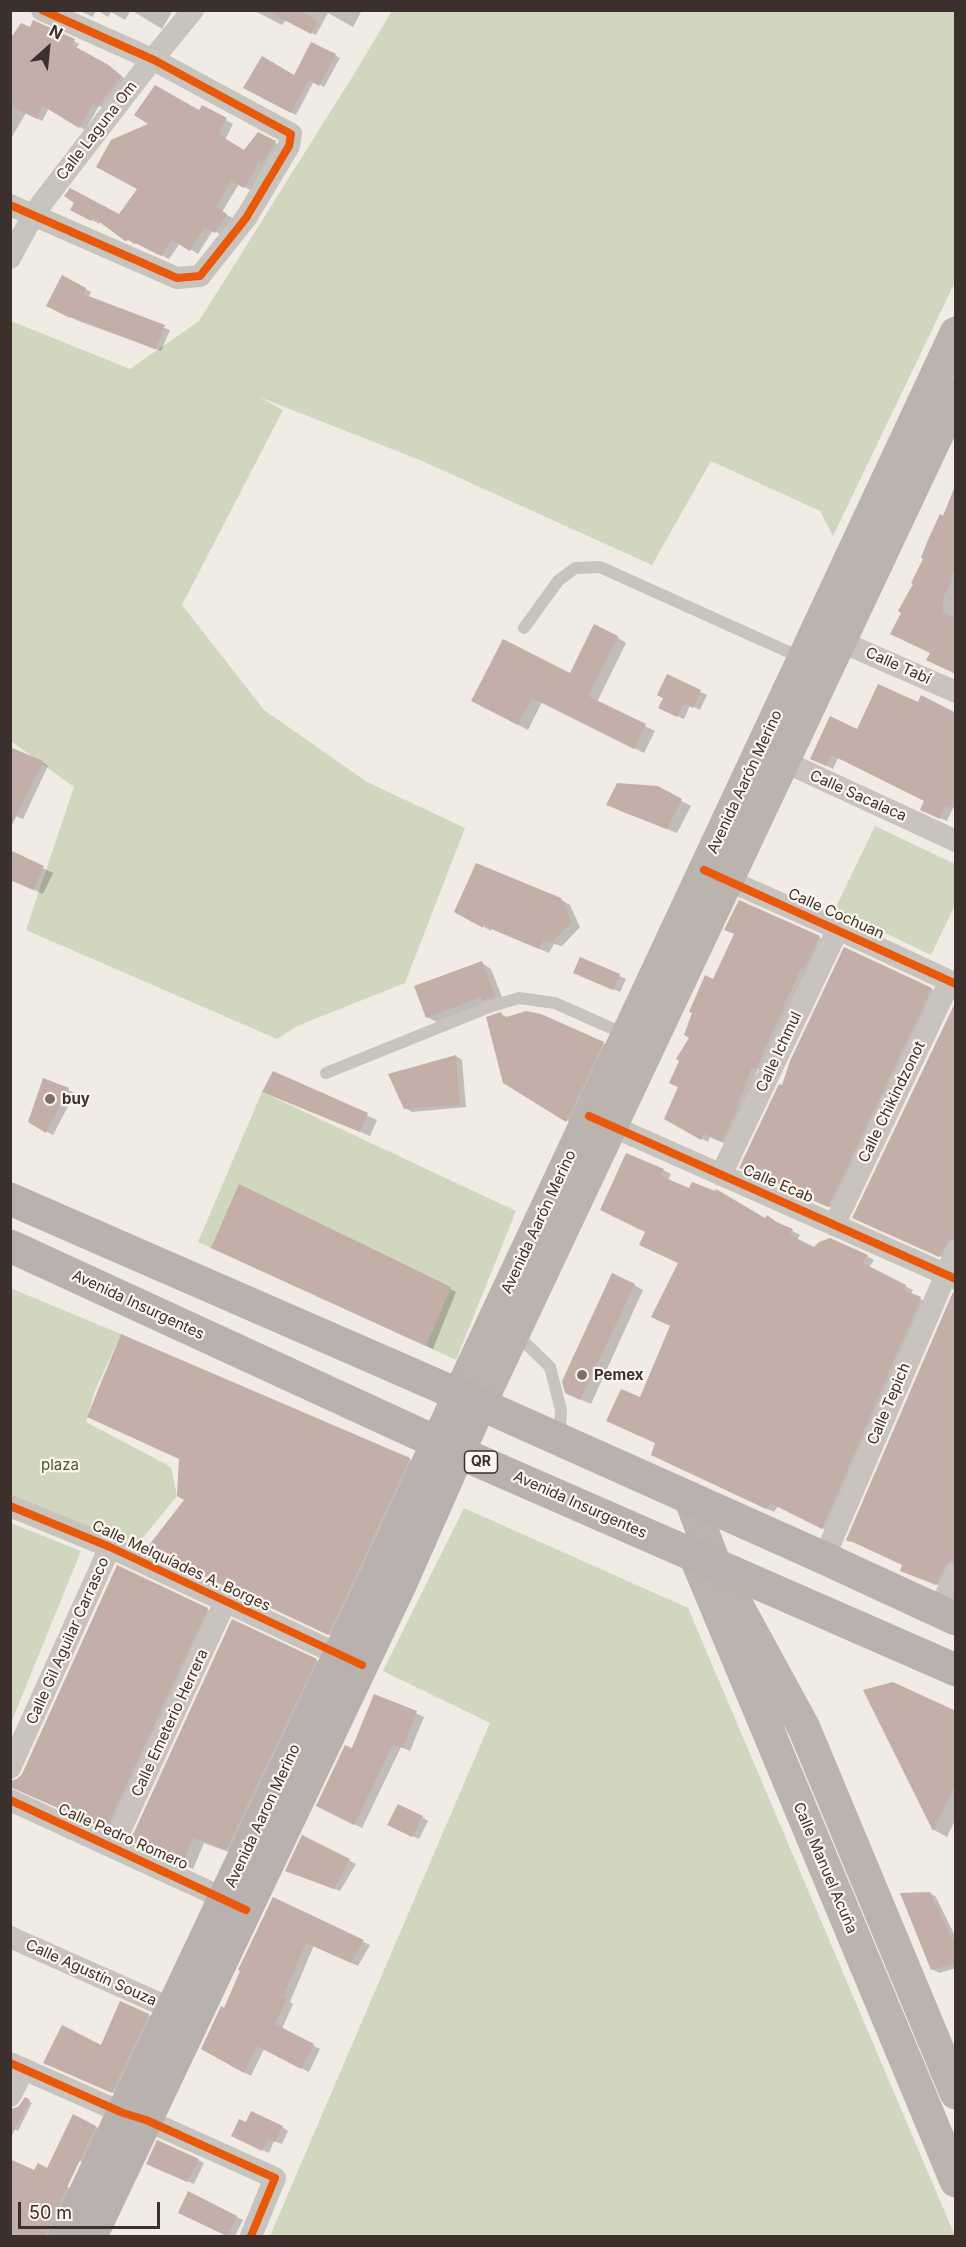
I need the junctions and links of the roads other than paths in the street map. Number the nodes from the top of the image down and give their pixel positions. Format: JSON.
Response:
{"nodes":[{"id":1,"x":42,"y":10,"type":"edge"},
{"id":2,"x":193,"y":10,"type":"edge"},
{"id":3,"x":154,"y":60,"type":"junction"},
{"id":4,"x":10,"y":205,"type":"edge"},
{"id":5,"x":33,"y":215,"type":"junction"},
{"id":6,"x":13,"y":246,"type":"edge"},
{"id":7,"x":954,"y":338,"type":"edge"},
{"id":8,"x":956,"y":395,"type":"edge"},
{"id":9,"x":524,"y":628,"type":"dead end"},
{"id":10,"x":820,"y":644,"type":"junction"},
{"id":11,"x":956,"y":692,"type":"edge"},
{"id":12,"x":772,"y":756,"type":"junction"},
{"id":13,"x":956,"y":841,"type":"edge"},
{"id":14,"x":715,"y":875,"type":"junction"},
{"id":15,"x":838,"y":929,"type":"junction"},
{"id":16,"x":953,"y":982,"type":"edge"},
{"id":17,"x":627,"y":1035,"type":"junction"},
{"id":18,"x":326,"y":1072,"type":"dead end"},
{"id":19,"x":600,"y":1121,"type":"junction"},
{"id":20,"x":721,"y":1175,"type":"junction"},
{"id":21,"x":10,"y":1199,"type":"edge"},
{"id":22,"x":835,"y":1223,"type":"junction"},
{"id":23,"x":10,"y":1246,"type":"edge"},
{"id":24,"x":956,"y":1251,"type":"edge"},
{"id":25,"x":950,"y":1276,"type":"edge"},
{"id":26,"x":514,"y":1332,"type":"junction"},
{"id":27,"x":469,"y":1399,"type":"junction"},
{"id":28,"x":560,"y":1440,"type":"junction"},
{"id":29,"x":449,"y":1448,"type":"junction"},
{"id":30,"x":614,"y":1464,"type":"junction"},
{"id":31,"x":678,"y":1493,"type":"junction"},
{"id":32,"x":10,"y":1506,"type":"edge"},
{"id":33,"x":595,"y":1512,"type":"junction"},
{"id":34,"x":641,"y":1532,"type":"junction"},
{"id":35,"x":110,"y":1547,"type":"junction"},
{"id":36,"x":824,"y":1558,"type":"junction"},
{"id":37,"x":705,"y":1560,"type":"junction"},
{"id":38,"x":956,"y":1573,"type":"edge"},
{"id":39,"x":226,"y":1600,"type":"junction"},
{"id":40,"x":947,"y":1615,"type":"edge"},
{"id":41,"x":351,"y":1660,"type":"junction"},
{"id":42,"x":956,"y":1670,"type":"edge"},
{"id":43,"x":10,"y":1768,"type":"edge"},
{"id":44,"x":10,"y":1800,"type":"edge"},
{"id":45,"x":113,"y":1846,"type":"junction"},
{"id":46,"x":235,"y":1904,"type":"junction"},
{"id":47,"x":10,"y":1937,"type":"edge"},
{"id":48,"x":172,"y":2009,"type":"junction"},
{"id":49,"x":17,"y":2066,"type":"edge"},
{"id":50,"x":956,"y":2093,"type":"edge"},
{"id":51,"x":10,"y":2096,"type":"edge"},
{"id":52,"x":135,"y":2117,"type":"junction"},
{"id":53,"x":956,"y":2181,"type":"edge"},
{"id":54,"x":65,"y":2236,"type":"edge"},
{"id":55,"x":91,"y":2236,"type":"edge"},
{"id":56,"x":251,"y":2236,"type":"edge"}],
"edges":[{"from":1,"to":3,"type":"street"},
{"from":2,"to":3,"type":"street","name":"Calle Laguna Om"},
{"from":3,"to":5,"type":"street","name":"Calle Laguna Om"},
{"from":3,"to":5,"type":"street"},
{"from":4,"to":5,"type":"street"},
{"from":5,"to":6,"type":"street","name":"Calle Laguna Om"},
{"from":7,"to":10,"type":"main road","name":"Avenida Aarón Merino"},
{"from":8,"to":10,"type":"main road","name":"Avenida Aarón Merino"},
{"from":9,"to":10,"type":"lane"},
{"from":10,"to":11,"type":"street","name":"Calle Tabí"},
{"from":10,"to":12,"type":"main road","name":"Avenida Aarón Merino"},
{"from":12,"to":13,"type":"street","name":"Calle Sacalaca"},
{"from":12,"to":14,"type":"main road","name":"Avenida Aarón Merino"},
{"from":14,"to":15,"type":"street","name":"Calle Cochuan"},
{"from":14,"to":17,"type":"main road","name":"Avenida Aarón Merino"},
{"from":14,"to":19,"type":"main road","name":"Avenida Aarón Merino"},
{"from":15,"to":16,"type":"street","name":"Calle Cochuan"},
{"from":15,"to":20,"type":"street","name":"Calle Ichmul"},
{"from":16,"to":22,"type":"street","name":"Calle Chikindzonot"},
{"from":17,"to":18,"type":"lane"},
{"from":17,"to":19,"type":"main road","name":"Avenida Aarón Merino"},
{"from":19,"to":20,"type":"street","name":"Calle Ecab"},
{"from":19,"to":26,"type":"main road","name":"Avenida Aarón Merino"},
{"from":19,"to":27,"type":"main road","name":"Avenida Aarón Merino"},
{"from":20,"to":22,"type":"street","name":"Calle Ecab"},
{"from":21,"to":27,"type":"main road"},
{"from":22,"to":25,"type":"street","name":"Calle Ecab"},
{"from":23,"to":29,"type":"main road","name":"Avenida Insurgentes","number":"QR"},
{"from":24,"to":25,"type":"street","name":"Calle Tepich"},
{"from":25,"to":36,"type":"street","name":"Calle Tepich"},
{"from":26,"to":27,"type":"main road","name":"Avenida Aarón Merino"},
{"from":26,"to":28,"type":"lane"},
{"from":27,"to":28,"type":"main road"},
{"from":27,"to":29,"type":"main road","name":"Avenida Aaron Merino"},
{"from":28,"to":30,"type":"main road"},
{"from":29,"to":33,"type":"main road","name":"Avenida Insurgentes","number":"QR"},
{"from":29,"to":41,"type":"main road","name":"Avenida Aaron Merino"},
{"from":30,"to":31,"type":"main road"},
{"from":30,"to":33,"type":"main road"},
{"from":31,"to":34,"type":"main road"},
{"from":31,"to":36,"type":"main road"},
{"from":31,"to":37,"type":"main road","name":"Calle Manuel Acuña"},
{"from":32,"to":35,"type":"street","name":"Calle Melquíades A. Borges"},
{"from":33,"to":34,"type":"main road","name":"Avenida Insurgentes","number":"QR"},
{"from":34,"to":37,"type":"main road","name":"Avenida Insurgentes","number":"QR"},
{"from":35,"to":39,"type":"street","name":"Calle Melquíades A. Borges"},
{"from":35,"to":43,"type":"street","name":"Calle Gil Aguilar Carrasco"},
{"from":36,"to":40,"type":"main road"},
{"from":37,"to":42,"type":"main road","name":"Avenida Insurgentes","number":"QR"},
{"from":37,"to":50,"type":"main road","name":"Calle Manuel Acuña"},
{"from":37,"to":53,"type":"main road","name":"Calle Manuel Acuña"},
{"from":38,"to":40,"type":"street"},
{"from":39,"to":41,"type":"street","name":"Calle Melquíades A. Borges"},
{"from":39,"to":45,"type":"street","name":"Calle Emeterio Herrera"},
{"from":41,"to":46,"type":"main road","name":"Avenida Aaron Merino"},
{"from":44,"to":45,"type":"street","name":"Calle Pedro Romero"},
{"from":45,"to":46,"type":"street","name":"Calle Pedro Romero"},
{"from":46,"to":48,"type":"main road","name":"Avenida Aaron Merino"},
{"from":46,"to":52,"type":"main road","name":"Avenida Aaron Merino"},
{"from":47,"to":48,"type":"street","name":"Calle Agustín Souza"},
{"from":48,"to":52,"type":"main road","name":"Avenida Aaron Merino"},
{"from":49,"to":51,"type":"street"},
{"from":49,"to":52,"type":"street"},
{"from":52,"to":54,"type":"main road","name":"Avenida Aaron Merino"},
{"from":52,"to":55,"type":"main road","name":"Avenida Aaron Merino"},
{"from":52,"to":56,"type":"street"}]}
